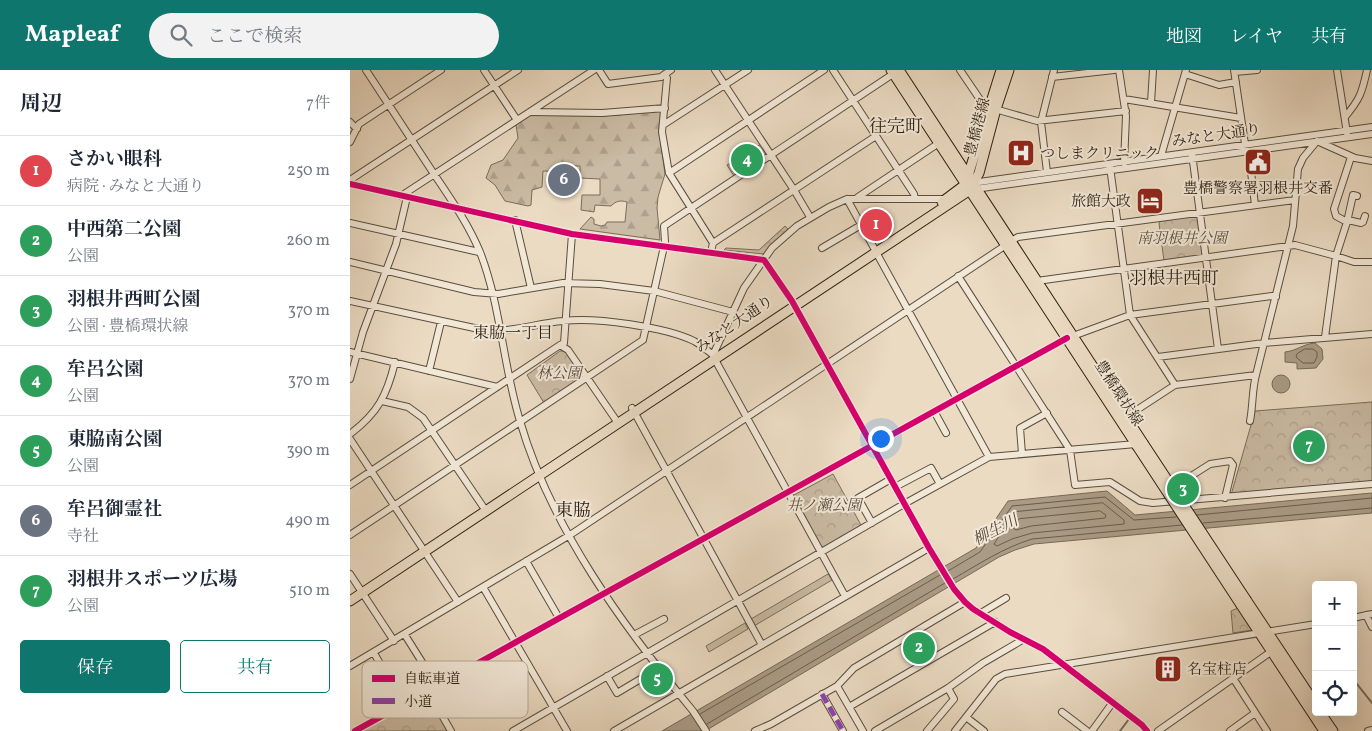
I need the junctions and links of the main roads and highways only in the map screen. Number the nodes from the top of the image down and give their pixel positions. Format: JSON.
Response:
{"nodes":[{"id":1,"x":1001,"y":70,"type":"edge"},
{"id":2,"x":1009,"y":70,"type":"edge"},
{"id":3,"x":896,"y":71,"type":"edge"},
{"id":4,"x":992,"y":108,"type":"junction"},
{"id":5,"x":971,"y":184,"type":"junction"},
{"id":6,"x":1008,"y":243,"type":"junction"},
{"id":7,"x":875,"y":250,"type":"junction"},
{"id":8,"x":1070,"y":337,"type":"junction"},
{"id":9,"x":1139,"y":444,"type":"junction"},
{"id":10,"x":361,"y":590,"type":"junction"},
{"id":11,"x":350,"y":595,"type":"edge"},
{"id":12,"x":350,"y":601,"type":"edge"},
{"id":13,"x":1244,"y":603,"type":"junction"},
{"id":14,"x":1265,"y":633,"type":"junction"},
{"id":15,"x":1312,"y":699,"type":"edge"},
{"id":16,"x":1323,"y":716,"type":"edge"},
{"id":17,"x":1324,"y":731,"type":"edge"},
{"id":18,"x":1333,"y":731,"type":"edge"}],
"edges":[{"from":1,"to":4,"type":"main road","name":"豊橋港線"},
{"from":2,"to":4,"type":"main road","name":"豊橋港線"},
{"from":3,"to":5,"type":"main road","name":"豊橋環状線"},
{"from":3,"to":5,"type":"main road","name":"豊橋環状線"},
{"from":4,"to":5,"type":"main road","name":"豊橋港線"},
{"from":5,"to":6,"type":"main road","name":"豊橋環状線"},
{"from":5,"to":7,"type":"main road","name":"みなと大通り"},
{"from":5,"to":7,"type":"main road","name":"みなと大通り"},
{"from":6,"to":8,"type":"main road","name":"豊橋環状線"},
{"from":6,"to":8,"type":"main road","name":"豊橋環状線"},
{"from":7,"to":10,"type":"main road","name":"みなと大通り"},
{"from":8,"to":9,"type":"main road","name":"豊橋環状線"},
{"from":8,"to":9,"type":"main road","name":"豊橋環状線"},
{"from":9,"to":13,"type":"main road","name":"豊橋環状線","bridge":true},
{"from":9,"to":13,"type":"main road","name":"豊橋環状線","bridge":true},
{"from":10,"to":11,"type":"main road","name":"みなと大通り"},
{"from":10,"to":12,"type":"main road","name":"みなと大通り"},
{"from":13,"to":14,"type":"main road","name":"豊橋環状線"},
{"from":14,"to":15,"type":"main road","name":"豊橋環状線"},
{"from":14,"to":17,"type":"main road","name":"豊橋環状線"},
{"from":16,"to":18,"type":"main road"}]}
